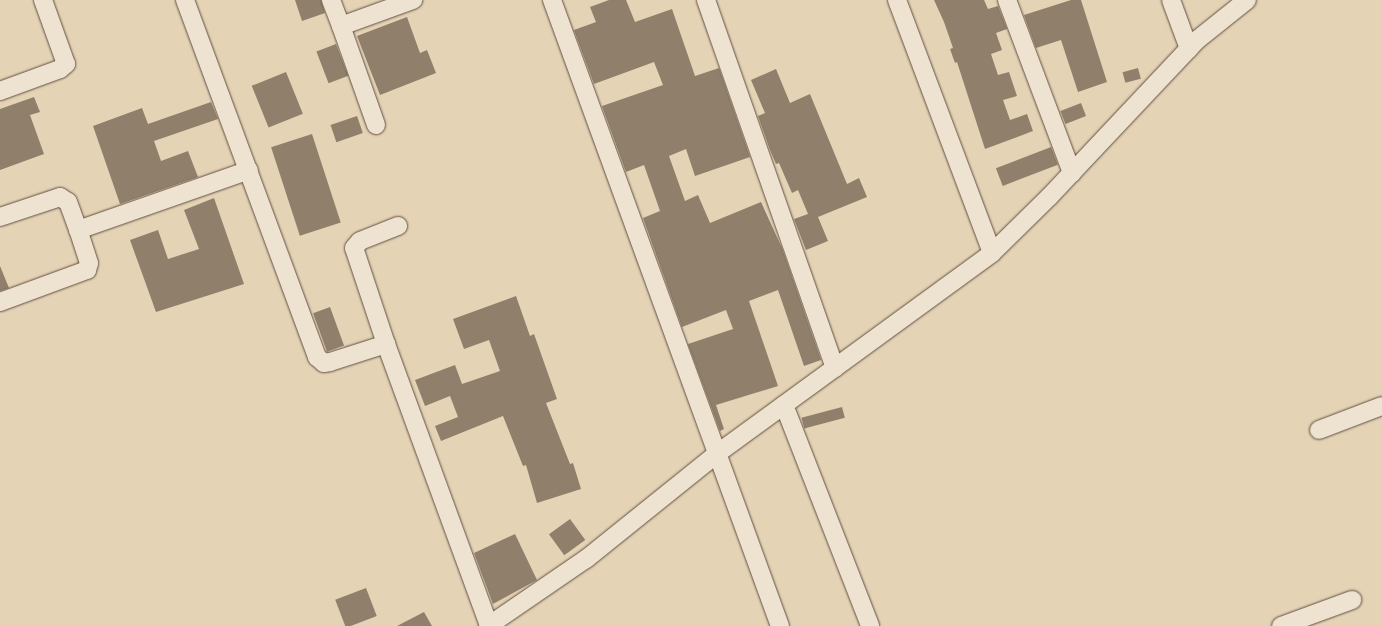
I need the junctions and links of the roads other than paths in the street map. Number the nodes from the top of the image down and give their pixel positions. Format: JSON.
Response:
{"nodes":[{"id":1,"x":43,"y":0,"type":"edge"},
{"id":2,"x":185,"y":0,"type":"edge"},
{"id":3,"x":332,"y":0,"type":"edge"},
{"id":4,"x":413,"y":0,"type":"edge"},
{"id":5,"x":552,"y":0,"type":"edge"},
{"id":6,"x":706,"y":0,"type":"edge"},
{"id":7,"x":897,"y":0,"type":"edge"},
{"id":8,"x":1007,"y":0,"type":"edge"},
{"id":9,"x":1171,"y":0,"type":"edge"},
{"id":10,"x":1247,"y":0,"type":"edge"},
{"id":11,"x":341,"y":26,"type":"junction"},
{"id":12,"x":1189,"y":49,"type":"junction"},
{"id":13,"x":0,"y":91,"type":"edge"},
{"id":14,"x":376,"y":125,"type":"dead end"},
{"id":15,"x":249,"y":170,"type":"junction"},
{"id":16,"x":1072,"y":172,"type":"junction"},
{"id":17,"x":0,"y":216,"type":"edge"},
{"id":18,"x":398,"y":226,"type":"dead end"},
{"id":19,"x":78,"y":230,"type":"junction"},
{"id":20,"x":992,"y":253,"type":"junction"},
{"id":21,"x":0,"y":302,"type":"edge"},
{"id":22,"x":386,"y":344,"type":"junction"},
{"id":23,"x":835,"y":368,"type":"junction"},
{"id":24,"x":784,"y":405,"type":"junction"},
{"id":25,"x":1382,"y":406,"type":"edge"},
{"id":26,"x":1319,"y":430,"type":"dead end"},
{"id":27,"x":718,"y":453,"type":"junction"},
{"id":28,"x":1352,"y":600,"type":"dead end"},
{"id":29,"x":488,"y":626,"type":"edge"},
{"id":30,"x":780,"y":626,"type":"edge"},
{"id":31,"x":870,"y":626,"type":"edge"},
{"id":32,"x":1281,"y":626,"type":"edge"}],
"edges":[{"from":1,"to":13,"type":"street"},
{"from":2,"to":15,"type":"street"},
{"from":3,"to":11,"type":"street"},
{"from":4,"to":11,"type":"street"},
{"from":5,"to":27,"type":"street"},
{"from":6,"to":23,"type":"street"},
{"from":7,"to":20,"type":"street"},
{"from":8,"to":16,"type":"street"},
{"from":9,"to":12,"type":"street"},
{"from":10,"to":12,"type":"street"},
{"from":11,"to":14,"type":"street"},
{"from":12,"to":16,"type":"street"},
{"from":15,"to":19,"type":"street"},
{"from":15,"to":22,"type":"street"},
{"from":16,"to":20,"type":"street"},
{"from":17,"to":19,"type":"street"},
{"from":18,"to":22,"type":"street"},
{"from":19,"to":21,"type":"street"},
{"from":20,"to":23,"type":"street"},
{"from":22,"to":29,"type":"street"},
{"from":23,"to":24,"type":"street"},
{"from":24,"to":27,"type":"street"},
{"from":24,"to":31,"type":"street"},
{"from":25,"to":26,"type":"street"},
{"from":27,"to":29,"type":"street"},
{"from":27,"to":30,"type":"street"},
{"from":28,"to":32,"type":"street"}]}
